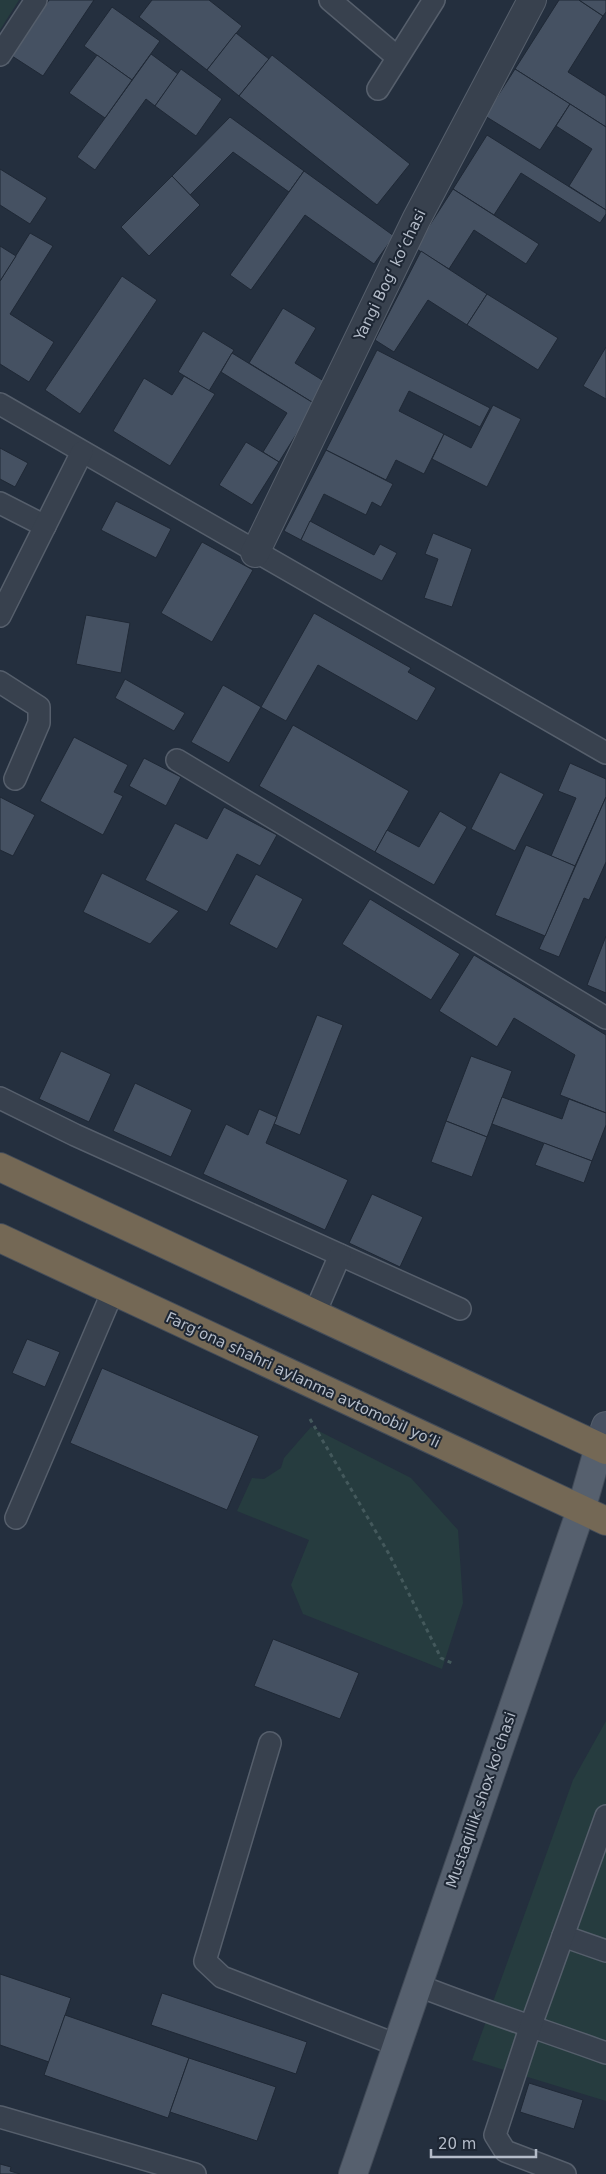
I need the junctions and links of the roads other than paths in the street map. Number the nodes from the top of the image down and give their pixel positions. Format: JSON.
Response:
{"nodes":[{"id":1,"x":36,"y":0,"type":"edge"},
{"id":2,"x":330,"y":0,"type":"edge"},
{"id":3,"x":434,"y":0,"type":"edge"},
{"id":4,"x":532,"y":0,"type":"edge"},
{"id":5,"x":0,"y":56,"type":"edge"},
{"id":6,"x":398,"y":57,"type":"junction"},
{"id":7,"x":378,"y":90,"type":"dead end"},
{"id":8,"x":0,"y":404,"type":"edge"},
{"id":9,"x":82,"y":452,"type":"junction"},
{"id":10,"x":0,"y":503,"type":"edge"},
{"id":11,"x":45,"y":526,"type":"junction"},
{"id":12,"x":255,"y":553,"type":"junction"},
{"id":13,"x":0,"y":616,"type":"edge"},
{"id":14,"x":0,"y":682,"type":"edge"},
{"id":15,"x":606,"y":753,"type":"edge"},
{"id":16,"x":177,"y":760,"type":"dead end"},
{"id":17,"x":15,"y":779,"type":"dead end"},
{"id":18,"x":606,"y":1018,"type":"edge"},
{"id":19,"x":0,"y":1098,"type":"edge"},
{"id":20,"x":0,"y":1168,"type":"edge"},
{"id":21,"x":0,"y":1238,"type":"edge"},
{"id":22,"x":340,"y":1255,"type":"junction"},
{"id":23,"x":113,"y":1291,"type":"junction"},
{"id":24,"x":460,"y":1309,"type":"dead end"},
{"id":25,"x":314,"y":1315,"type":"junction"},
{"id":26,"x":604,"y":1441,"type":"edge"},
{"id":27,"x":581,"y":1510,"type":"junction"},
{"id":28,"x":16,"y":1518,"type":"dead end"},
{"id":29,"x":606,"y":1521,"type":"edge"},
{"id":30,"x":270,"y":1743,"type":"dead end"},
{"id":31,"x":606,"y":1816,"type":"edge"},
{"id":32,"x":563,"y":1936,"type":"junction"},
{"id":33,"x":606,"y":1951,"type":"edge"},
{"id":34,"x":417,"y":1985,"type":"junction"},
{"id":35,"x":531,"y":2025,"type":"junction"},
{"id":36,"x":397,"y":2045,"type":"junction"},
{"id":37,"x":606,"y":2053,"type":"edge"},
{"id":38,"x":0,"y":2117,"type":"edge"},
{"id":39,"x":195,"y":2174,"type":"edge"},
{"id":40,"x":353,"y":2174,"type":"edge"},
{"id":41,"x":565,"y":2174,"type":"edge"}],
"edges":[{"from":1,"to":5,"type":"lane"},
{"from":2,"to":6,"type":"lane"},
{"from":3,"to":6,"type":"lane"},
{"from":4,"to":12,"type":"street","name":"Yangi Bogʻ koʻchasi"},
{"from":6,"to":7,"type":"lane"},
{"from":8,"to":9,"type":"lane"},
{"from":9,"to":11,"type":"lane"},
{"from":9,"to":12,"type":"lane"},
{"from":10,"to":11,"type":"lane"},
{"from":11,"to":13,"type":"lane"},
{"from":12,"to":15,"type":"lane"},
{"from":14,"to":17,"type":"lane"},
{"from":16,"to":18,"type":"lane"},
{"from":19,"to":22,"type":"lane"},
{"from":20,"to":25,"type":"highway"},
{"from":21,"to":23,"type":"highway","name":"Fargʻona shahri aylanma avtomobil yoʻli"},
{"from":22,"to":24,"type":"lane"},
{"from":22,"to":25,"type":"lane"},
{"from":23,"to":27,"type":"highway","name":"Fargʻona shahri aylanma avtomobil yoʻli"},
{"from":23,"to":28,"type":"lane"},
{"from":25,"to":26,"type":"highway"},
{"from":26,"to":27,"type":"main road","name":"Mustaqillik shox ko'chasi"},
{"from":27,"to":29,"type":"highway","name":"Fargʻona shahri aylanma avtomobil yoʻli"},
{"from":27,"to":34,"type":"main road","name":"Mustaqillik shox ko'chasi"},
{"from":30,"to":36,"type":"lane"},
{"from":31,"to":32,"type":"lane"},
{"from":32,"to":33,"type":"lane"},
{"from":32,"to":35,"type":"lane"},
{"from":34,"to":35,"type":"lane"},
{"from":34,"to":36,"type":"main road","name":"Mustaqillik shox ko'chasi"},
{"from":35,"to":37,"type":"lane"},
{"from":35,"to":41,"type":"lane"},
{"from":36,"to":40,"type":"main road","name":"Mustaqillik shox ko'chasi"},
{"from":38,"to":39,"type":"lane"}]}
